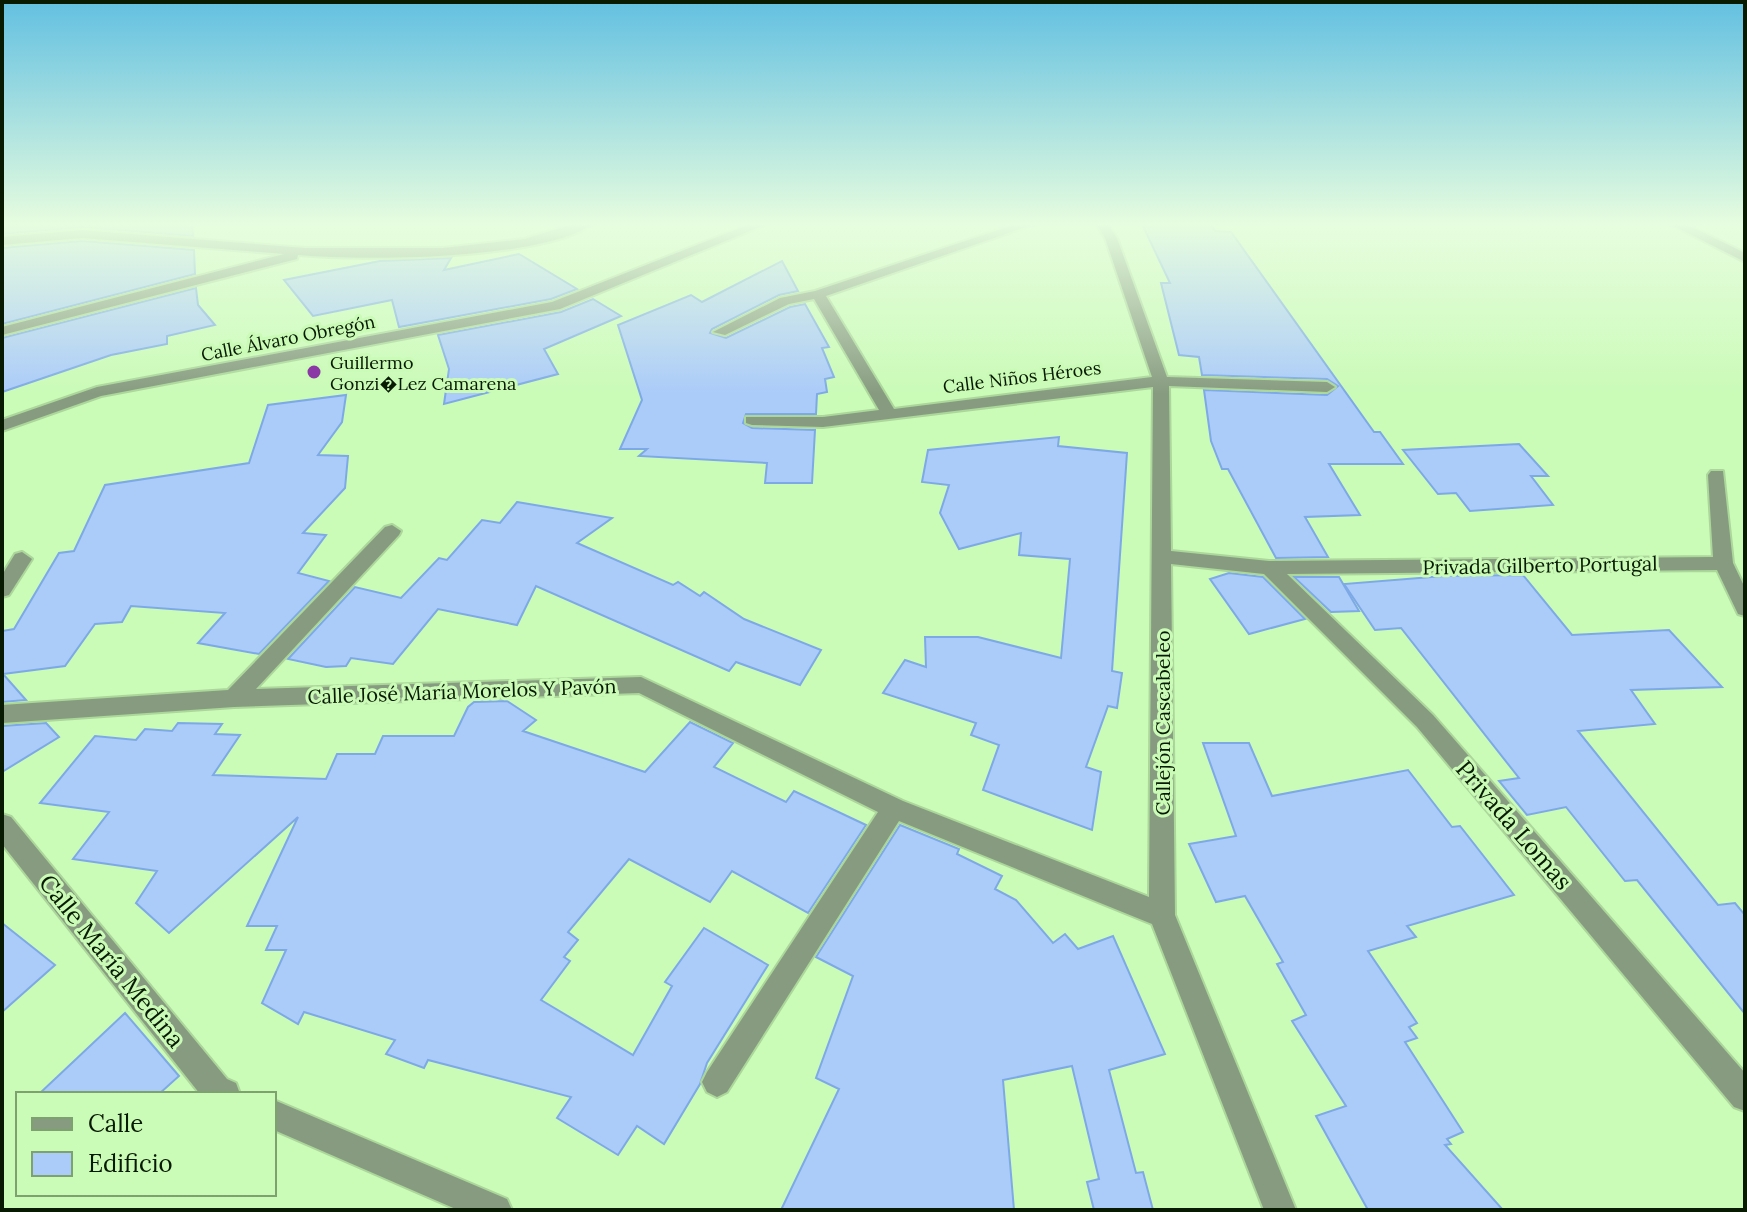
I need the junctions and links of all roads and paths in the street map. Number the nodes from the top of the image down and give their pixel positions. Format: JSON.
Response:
{"nodes":[{"id":1,"x":195,"y":281,"type":"edge"},
{"id":2,"x":619,"y":281,"type":"edge"},
{"id":3,"x":859,"y":281,"type":"edge"},
{"id":4,"x":1126,"y":281,"type":"edge"},
{"id":5,"x":818,"y":294,"type":"junction"},
{"id":6,"x":2,"y":331,"type":"edge"},
{"id":7,"x":720,"y":332,"type":"dead end"},
{"id":8,"x":1161,"y":381,"type":"junction"},
{"id":9,"x":1327,"y":387,"type":"dead end"},
{"id":10,"x":889,"y":413,"type":"junction"},
{"id":11,"x":752,"y":420,"type":"dead end"},
{"id":12,"x":2,"y":426,"type":"edge"},
{"id":13,"x":1717,"y":475,"type":"dead end"},
{"id":14,"x":392,"y":531,"type":"dead end"},
{"id":15,"x":1161,"y":556,"type":"junction"},
{"id":16,"x":22,"y":559,"type":"dead end"},
{"id":17,"x":1723,"y":563,"type":"junction"},
{"id":18,"x":1269,"y":568,"type":"junction"},
{"id":19,"x":2,"y":590,"type":"edge"},
{"id":20,"x":1745,"y":609,"type":"edge"},
{"id":21,"x":234,"y":698,"type":"junction"},
{"id":22,"x":2,"y":714,"type":"edge"},
{"id":23,"x":894,"y":808,"type":"junction"},
{"id":24,"x":2,"y":825,"type":"edge"},
{"id":25,"x":1162,"y":915,"type":"junction"},
{"id":26,"x":717,"y":1082,"type":"dead end"},
{"id":27,"x":220,"y":1092,"type":"edge"},
{"id":28,"x":1745,"y":1096,"type":"edge"},
{"id":29,"x":276,"y":1116,"type":"edge"},
{"id":30,"x":496,"y":1210,"type":"edge"},
{"id":31,"x":1280,"y":1210,"type":"edge"}],
"edges":[{"from":1,"to":6,"type":"street"},
{"from":2,"to":12,"type":"street","name":"Calle Álvaro Obregón"},
{"from":3,"to":5,"type":"street"},
{"from":4,"to":8,"type":"street","name":"Callejón Cascabeleo"},
{"from":5,"to":7,"type":"street"},
{"from":5,"to":10,"type":"street"},
{"from":8,"to":9,"type":"street","name":"Calle Niños Héroes"},
{"from":8,"to":10,"type":"street","name":"Calle Niños Héroes"},
{"from":8,"to":15,"type":"street","name":"Callejón Cascabeleo"},
{"from":10,"to":11,"type":"street","name":"Calle Niños Héroes"},
{"from":13,"to":17,"type":"street"},
{"from":14,"to":21,"type":"street"},
{"from":15,"to":18,"type":"street","name":"Privada Gilberto Portugal"},
{"from":15,"to":25,"type":"street","name":"Callejón Cascabeleo"},
{"from":16,"to":19,"type":"street"},
{"from":17,"to":18,"type":"street","name":"Privada Gilberto Portugal"},
{"from":17,"to":20,"type":"street"},
{"from":18,"to":28,"type":"street","name":"Privada Lomas"},
{"from":21,"to":22,"type":"street","name":"Calle José María Morelos Y Pavón"},
{"from":21,"to":23,"type":"street","name":"Calle José María Morelos Y Pavón"},
{"from":23,"to":25,"type":"street","name":"Calle José María Morelos Y Pavón"},
{"from":23,"to":26,"type":"street"},
{"from":24,"to":27,"type":"street","name":"Calle María Medina"},
{"from":25,"to":31,"type":"street","name":"Callejón Cascabeleo"},
{"from":29,"to":30,"type":"street"}]}
